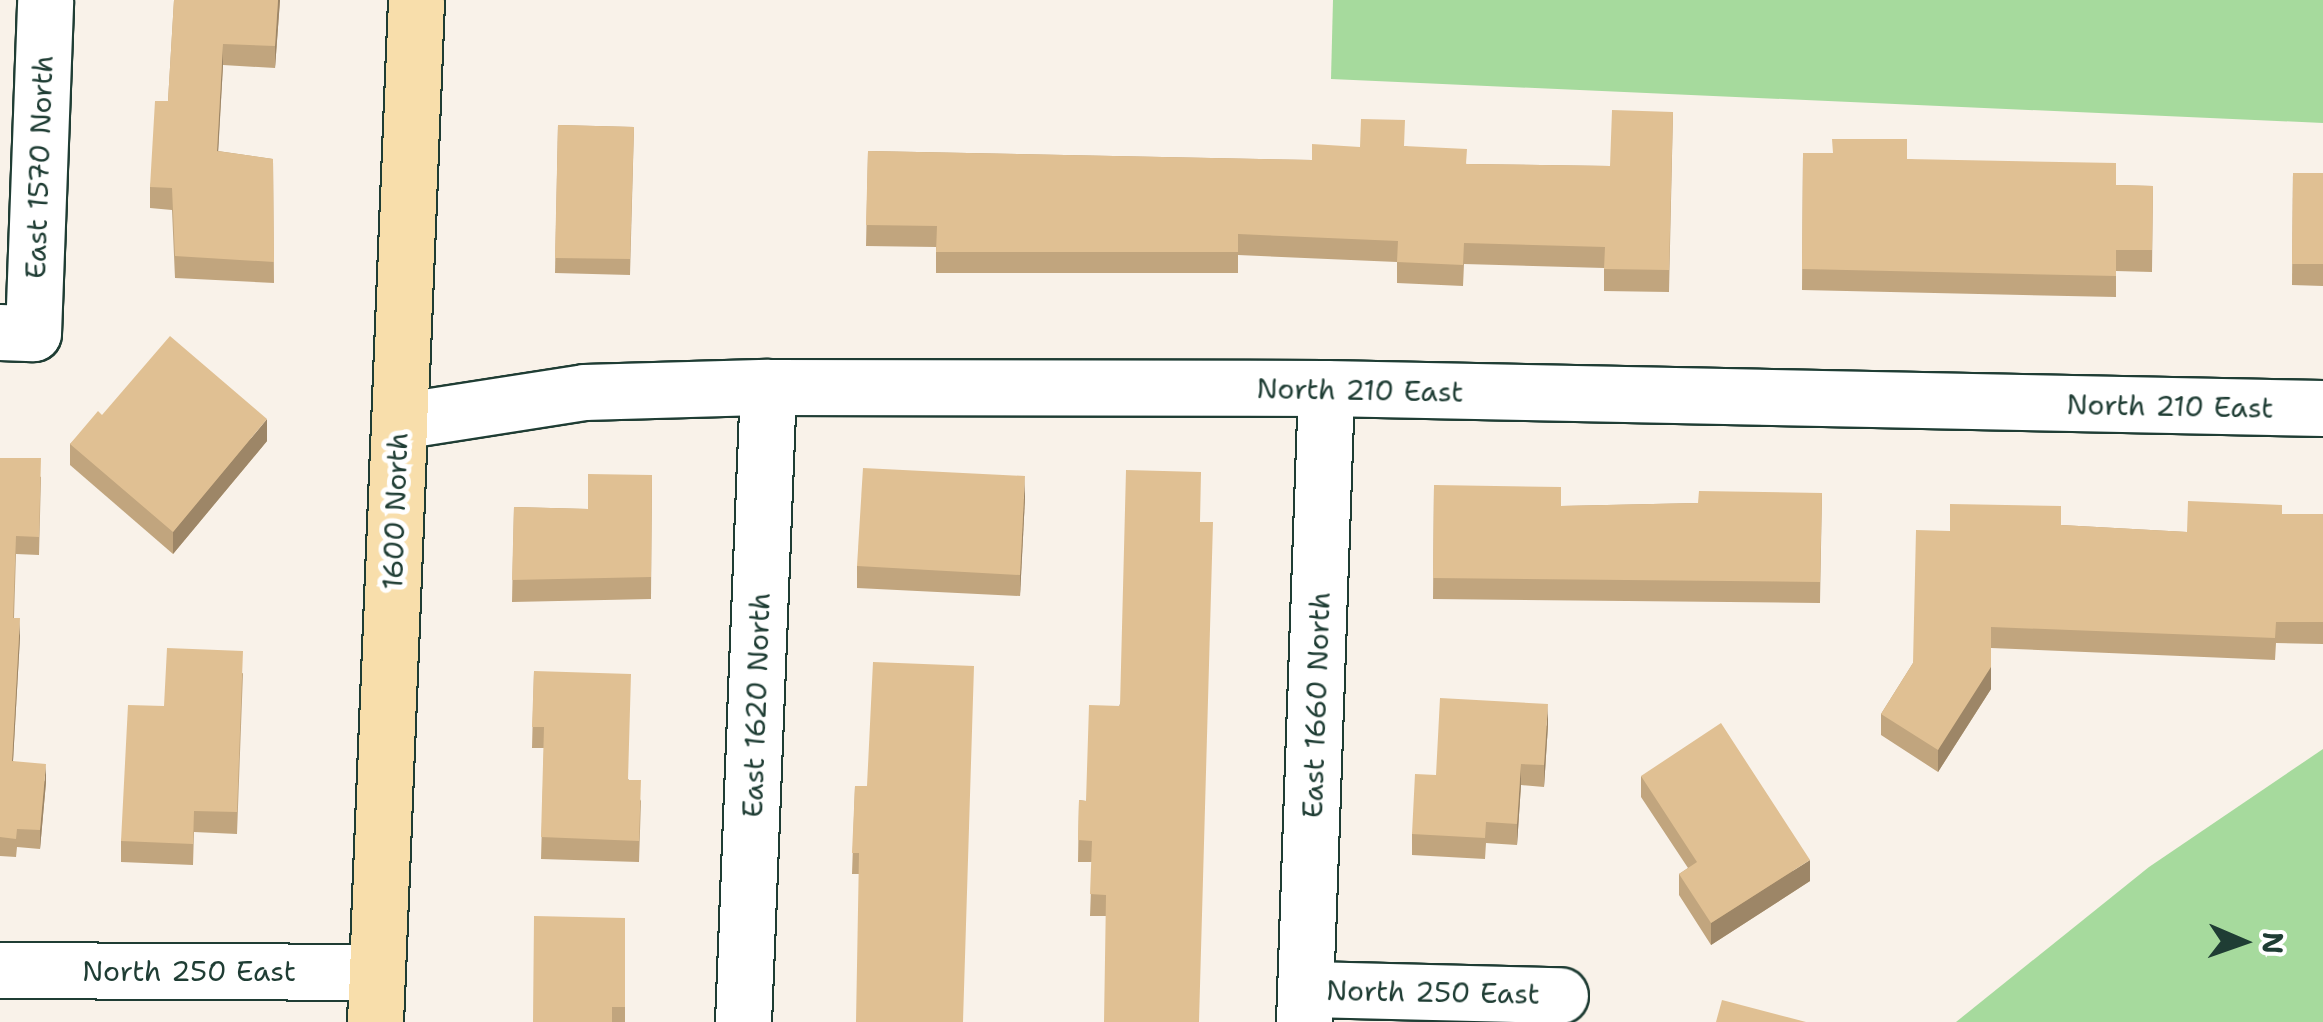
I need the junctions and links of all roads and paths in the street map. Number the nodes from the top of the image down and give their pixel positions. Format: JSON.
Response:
{"nodes":[{"id":1,"x":46,"y":0,"type":"edge"},
{"id":2,"x":416,"y":0,"type":"edge"},
{"id":3,"x":16,"y":333,"type":"edge"},
{"id":4,"x":768,"y":387,"type":"junction"},
{"id":5,"x":1326,"y":388,"type":"junction"},
{"id":6,"x":2323,"y":408,"type":"edge"},
{"id":7,"x":399,"y":421,"type":"junction"},
{"id":8,"x":0,"y":970,"type":"edge"},
{"id":9,"x":1560,"y":996,"type":"dead end"},
{"id":10,"x":376,"y":997,"type":"edge"},
{"id":11,"x":1305,"y":1006,"type":"edge"},
{"id":12,"x":743,"y":1022,"type":"edge"}],
"edges":[{"from":1,"to":3,"type":"street","name":"East 1570 North"},
{"from":2,"to":7,"type":"main road","name":"1600 North"},
{"from":4,"to":5,"type":"street","name":"North 210 East"},
{"from":4,"to":7,"type":"street","name":"North 210 East"},
{"from":4,"to":12,"type":"street","name":"East 1620 North"},
{"from":5,"to":6,"type":"street","name":"North 210 East"},
{"from":5,"to":11,"type":"street","name":"East 1660 North"},
{"from":7,"to":10,"type":"main road","name":"1600 North"},
{"from":8,"to":10,"type":"street","name":"North 250 East"},
{"from":9,"to":11,"type":"street","name":"North 250 East"}]}
